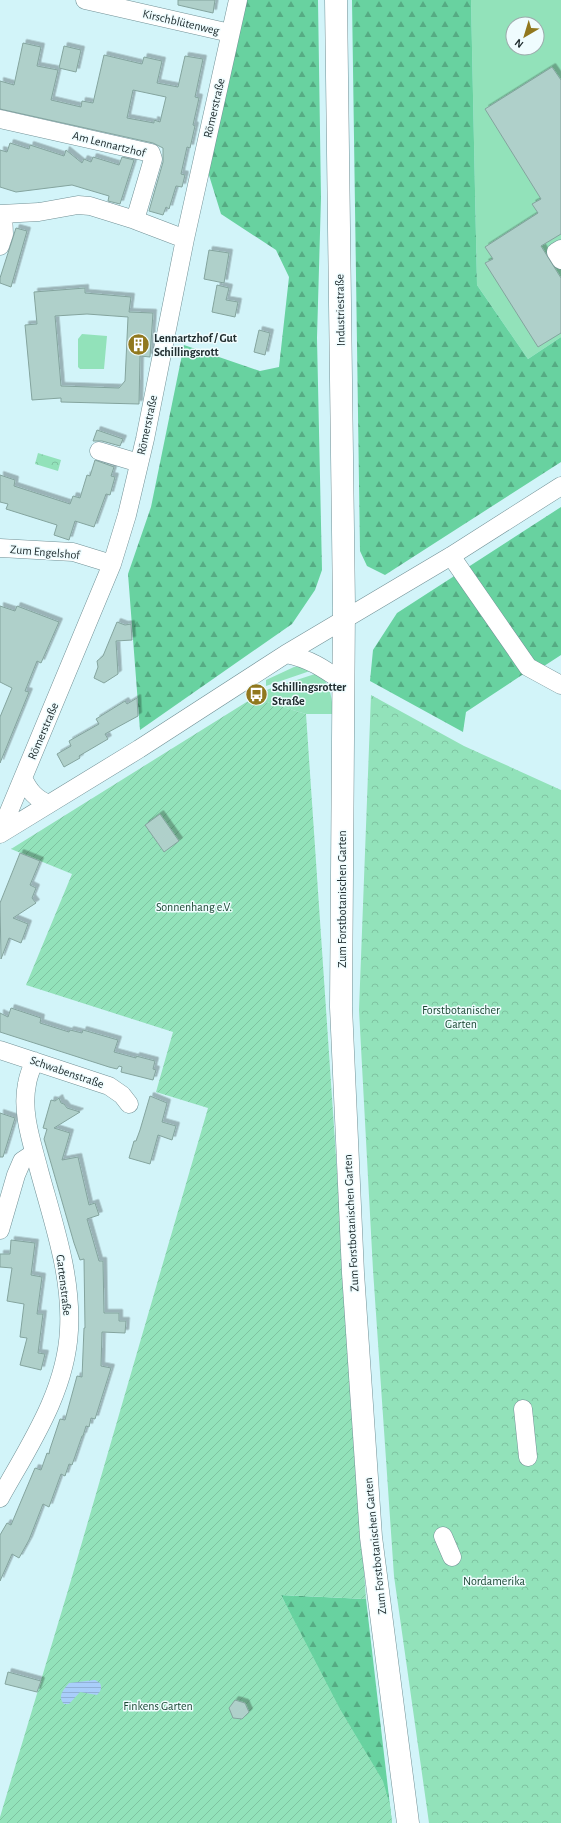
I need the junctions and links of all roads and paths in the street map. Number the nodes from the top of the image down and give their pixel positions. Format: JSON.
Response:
{"nodes":[{"id":1,"x":85,"y":0,"type":"edge"},
{"id":2,"x":238,"y":0,"type":"edge"},
{"id":3,"x":336,"y":0,"type":"edge"},
{"id":4,"x":230,"y":33,"type":"junction"},
{"id":5,"x":0,"y":119,"type":"edge"},
{"id":6,"x":1,"y":214,"type":"edge"},
{"id":7,"x":135,"y":220,"type":"junction"},
{"id":8,"x":185,"y":239,"type":"junction"},
{"id":9,"x":0,"y":246,"type":"edge"},
{"id":10,"x":561,"y":249,"type":"edge"},
{"id":11,"x":561,"y":260,"type":"edge"},
{"id":12,"x":100,"y":451,"type":"dead end"},
{"id":13,"x":139,"y":463,"type":"junction"},
{"id":14,"x":561,"y":486,"type":"edge"},
{"id":15,"x":0,"y":548,"type":"edge"},
{"id":16,"x":451,"y":556,"type":"junction"},
{"id":17,"x":112,"y":564,"type":"junction"},
{"id":18,"x":344,"y":620,"type":"junction"},
{"id":19,"x":286,"y":654,"type":"junction"},
{"id":20,"x":343,"y":682,"type":"junction"},
{"id":21,"x":561,"y":685,"type":"edge"},
{"id":22,"x":23,"y":778,"type":"junction"},
{"id":23,"x":49,"y":804,"type":"junction"},
{"id":24,"x":0,"y":834,"type":"edge"},
{"id":25,"x":0,"y":1050,"type":"edge"},
{"id":26,"x":34,"y":1061,"type":"junction"},
{"id":27,"x":129,"y":1104,"type":"dead end"},
{"id":28,"x":34,"y":1153,"type":"junction"},
{"id":29,"x":0,"y":1230,"type":"edge"},
{"id":30,"x":523,"y":1409,"type":"dead end"},
{"id":31,"x":528,"y":1457,"type":"dead end"},
{"id":32,"x":0,"y":1498,"type":"edge"},
{"id":33,"x":443,"y":1536,"type":"dead end"},
{"id":34,"x":452,"y":1557,"type":"dead end"},
{"id":35,"x":408,"y":1823,"type":"edge"}],
"edges":[{"from":1,"to":4,"type":"street","name":"Kirschblütenweg"},
{"from":2,"to":4,"type":"street","name":"Römerstraße"},
{"from":3,"to":18,"type":"main road","name":"Industriestraße"},
{"from":4,"to":8,"type":"street","name":"Römerstraße"},
{"from":5,"to":7,"type":"street","name":"Am Lennartzhof"},
{"from":6,"to":7,"type":"street"},
{"from":6,"to":9,"type":"street"},
{"from":7,"to":8,"type":"street"},
{"from":8,"to":13,"type":"street","name":"Römerstraße"},
{"from":10,"to":11,"type":"street"},
{"from":12,"to":13,"type":"street"},
{"from":13,"to":17,"type":"street","name":"Römerstraße"},
{"from":14,"to":16,"type":"street"},
{"from":15,"to":17,"type":"street","name":"Zum Engelshof"},
{"from":16,"to":18,"type":"street"},
{"from":16,"to":21,"type":"street"},
{"from":17,"to":22,"type":"street","name":"Römerstraße"},
{"from":18,"to":19,"type":"street"},
{"from":18,"to":20,"type":"main road","name":"Zum Forstbotanischen Garten"},
{"from":19,"to":20,"type":"street"},
{"from":19,"to":23,"type":"street"},
{"from":20,"to":35,"type":"main road","name":"Zum Forstbotanischen Garten"},
{"from":22,"to":23,"type":"street"},
{"from":22,"to":24,"type":"street","name":"Römerstraße"},
{"from":23,"to":24,"type":"street"},
{"from":25,"to":26,"type":"street","name":"Schwabenstraße"},
{"from":26,"to":27,"type":"street","name":"Schwabenstraße"},
{"from":26,"to":28,"type":"street","name":"Gartenstraße"},
{"from":28,"to":29,"type":"street"},
{"from":28,"to":32,"type":"street","name":"Gartenstraße"},
{"from":30,"to":31,"type":"street"},
{"from":33,"to":34,"type":"street"}]}
